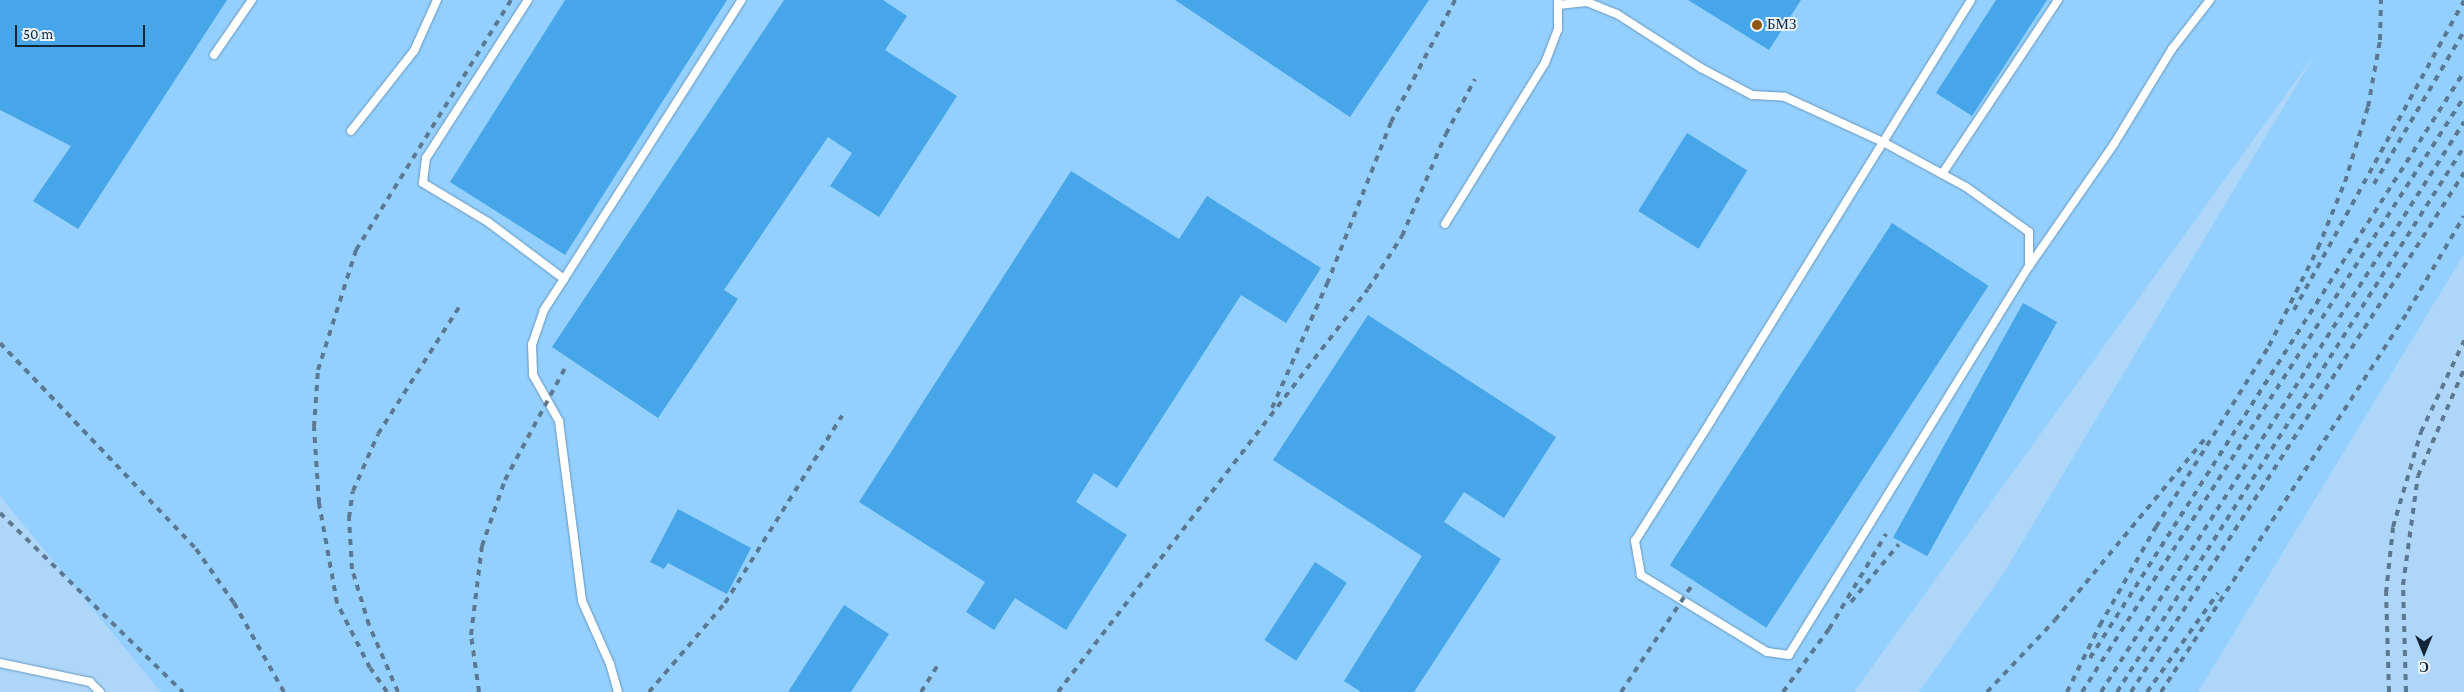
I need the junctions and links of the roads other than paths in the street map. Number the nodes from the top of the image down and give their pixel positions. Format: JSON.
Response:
{"nodes":[{"id":1,"x":252,"y":0,"type":"edge"},
{"id":2,"x":437,"y":0,"type":"edge"},
{"id":3,"x":528,"y":0,"type":"edge"},
{"id":4,"x":742,"y":0,"type":"edge"},
{"id":5,"x":1971,"y":0,"type":"edge"},
{"id":6,"x":2058,"y":0,"type":"edge"},
{"id":7,"x":2210,"y":0,"type":"edge"},
{"id":8,"x":1558,"y":3,"type":"edge"},
{"id":9,"x":214,"y":55,"type":"dead end"},
{"id":10,"x":351,"y":130,"type":"dead end"},
{"id":11,"x":1883,"y":142,"type":"junction"},
{"id":12,"x":1942,"y":174,"type":"junction"},
{"id":13,"x":1445,"y":224,"type":"dead end"},
{"id":14,"x":2028,"y":266,"type":"junction"},
{"id":15,"x":564,"y":279,"type":"junction"},
{"id":16,"x":0,"y":663,"type":"edge"},
{"id":17,"x":90,"y":682,"type":"junction"},
{"id":18,"x":91,"y":692,"type":"edge"},
{"id":19,"x":100,"y":692,"type":"edge"},
{"id":20,"x":618,"y":692,"type":"edge"}],
"edges":[{"from":1,"to":9,"type":"lane"},
{"from":2,"to":10,"type":"lane"},
{"from":3,"to":15,"type":"lane"},
{"from":4,"to":15,"type":"lane"},
{"from":5,"to":11,"type":"lane"},
{"from":6,"to":12,"type":"lane"},
{"from":7,"to":14,"type":"lane"},
{"from":8,"to":11,"type":"lane"},
{"from":8,"to":13,"type":"lane"},
{"from":11,"to":12,"type":"lane"},
{"from":11,"to":14,"type":"lane"},
{"from":12,"to":14,"type":"lane"},
{"from":15,"to":20,"type":"lane"},
{"from":16,"to":17,"type":"lane"},
{"from":17,"to":18,"type":"lane"},
{"from":17,"to":19,"type":"lane"}]}
